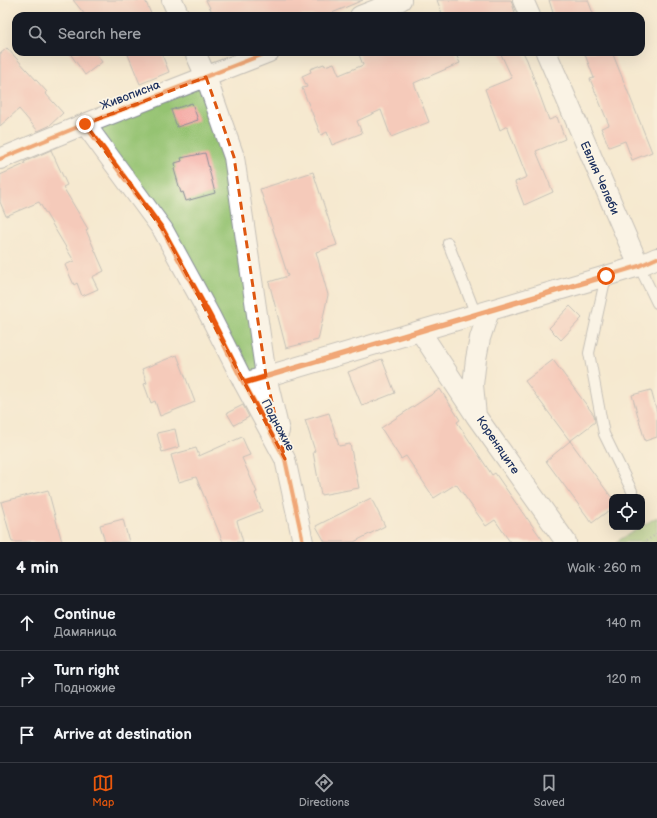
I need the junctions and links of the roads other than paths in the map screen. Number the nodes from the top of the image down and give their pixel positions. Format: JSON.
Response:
{"nodes":[{"id":1,"x":172,"y":0,"type":"edge"},
{"id":2,"x":401,"y":0,"type":"edge"},
{"id":3,"x":523,"y":0,"type":"edge"},
{"id":4,"x":177,"y":12,"type":"edge"},
{"id":5,"x":370,"y":12,"type":"edge"},
{"id":6,"x":528,"y":12,"type":"edge"},
{"id":7,"x":197,"y":56,"type":"edge"},
{"id":8,"x":259,"y":56,"type":"edge"},
{"id":9,"x":548,"y":56,"type":"edge"},
{"id":10,"x":206,"y":77,"type":"junction"},
{"id":11,"x":85,"y":124,"type":"junction"},
{"id":12,"x":0,"y":159,"type":"edge"},
{"id":13,"x":448,"y":243,"type":"dead end"},
{"id":14,"x":657,"y":258,"type":"edge"},
{"id":15,"x":639,"y":266,"type":"junction"},
{"id":16,"x":606,"y":276,"type":"junction"},
{"id":17,"x":657,"y":303,"type":"edge"},
{"id":18,"x":482,"y":313,"type":"junction"},
{"id":19,"x":420,"y":331,"type":"junction"},
{"id":20,"x":266,"y":376,"type":"junction"},
{"id":21,"x":244,"y":383,"type":"junction"},
{"id":22,"x":476,"y":416,"type":"junction"},
{"id":23,"x":285,"y":458,"type":"junction"},
{"id":24,"x":632,"y":491,"type":"dead end"},
{"id":25,"x":303,"y":542,"type":"edge"},
{"id":26,"x":566,"y":542,"type":"edge"}],
"edges":[{"from":1,"to":4,"type":"street"},
{"from":2,"to":5,"type":"street"},
{"from":3,"to":6,"type":"street"},
{"from":7,"to":10,"type":"street"},
{"from":8,"to":10,"type":"street","name":"Живописна"},
{"from":9,"to":15,"type":"street","name":"Евлия Челеби"},
{"from":10,"to":11,"type":"street","name":"Живописна"},
{"from":10,"to":20,"type":"street","name":"Подножие"},
{"from":11,"to":12,"type":"street","name":"Живописна"},
{"from":11,"to":21,"type":"street","name":"Подножие"},
{"from":13,"to":18,"type":"lane"},
{"from":14,"to":15,"type":"street"},
{"from":15,"to":16,"type":"street"},
{"from":15,"to":17,"type":"lane","name":"Евлия Челеби"},
{"from":16,"to":18,"type":"street"},
{"from":16,"to":24,"type":"lane"},
{"from":18,"to":19,"type":"street"},
{"from":18,"to":22,"type":"street","name":"Кореняците"},
{"from":19,"to":20,"type":"street"},
{"from":19,"to":22,"type":"street"},
{"from":20,"to":21,"type":"street"},
{"from":20,"to":23,"type":"street","name":"Подножие"},
{"from":21,"to":23,"type":"street","name":"Подножие"},
{"from":22,"to":26,"type":"street","name":"Кореняците"},
{"from":23,"to":25,"type":"street","name":"Подножие"}]}
